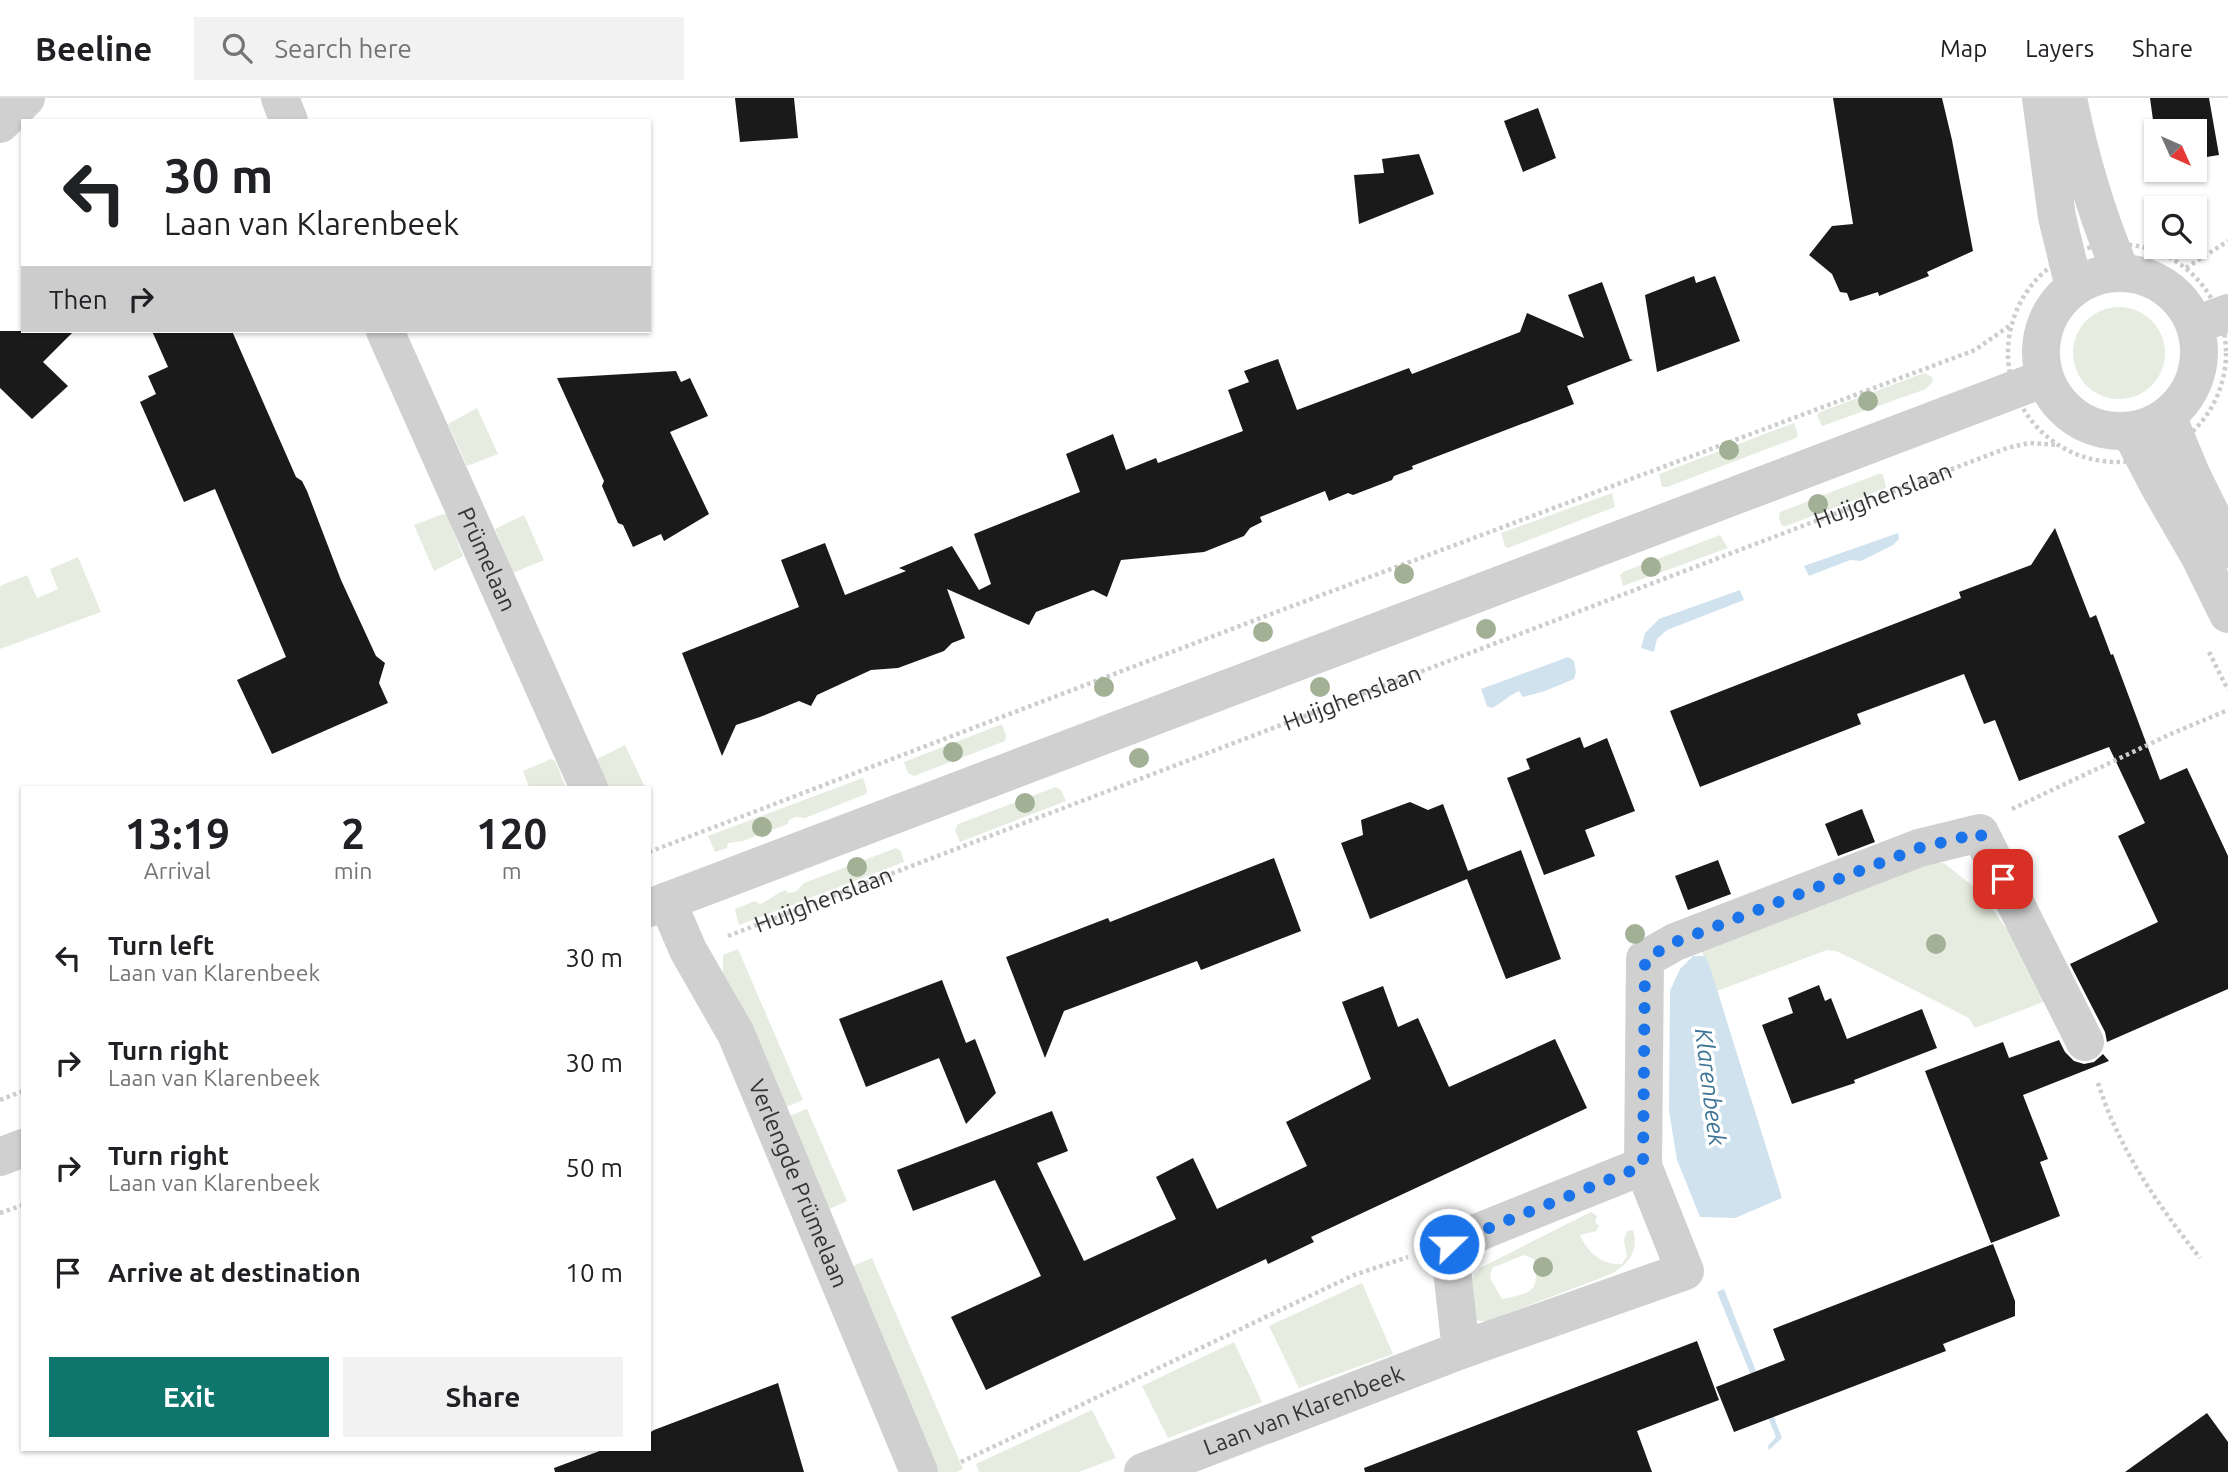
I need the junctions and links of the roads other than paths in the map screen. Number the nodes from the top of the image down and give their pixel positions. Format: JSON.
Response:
{"nodes":[{"id":1,"x":26,"y":98,"type":"edge"},
{"id":2,"x":280,"y":98,"type":"edge"},
{"id":3,"x":2041,"y":98,"type":"edge"},
{"id":4,"x":2068,"y":98,"type":"edge"},
{"id":5,"x":288,"y":119,"type":"edge"},
{"id":6,"x":0,"y":124,"type":"edge"},
{"id":7,"x":2121,"y":272,"type":"junction"},
{"id":8,"x":2074,"y":287,"type":"junction"},
{"id":9,"x":2212,"y":319,"type":"edge"},
{"id":10,"x":386,"y":333,"type":"edge"},
{"id":11,"x":2045,"y":378,"type":"junction"},
{"id":12,"x":2167,"y":416,"type":"junction"},
{"id":13,"x":2130,"y":430,"type":"junction"},
{"id":14,"x":2228,"y":549,"type":"edge"},
{"id":15,"x":2228,"y":614,"type":"edge"},
{"id":16,"x":588,"y":786,"type":"edge"},
{"id":17,"x":658,"y":904,"type":"edge"},
{"id":18,"x":2085,"y":1042,"type":"road end"},
{"id":19,"x":21,"y":1149,"type":"edge"},
{"id":20,"x":0,"y":1157,"type":"edge"},
{"id":21,"x":1643,"y":1166,"type":"junction"},
{"id":22,"x":1461,"y":1350,"type":"junction"},
{"id":23,"x":919,"y":1472,"type":"edge"},
{"id":24,"x":1143,"y":1472,"type":"edge"}],
"edges":[{"from":1,"to":6,"type":"street"},
{"from":2,"to":5,"type":"street"},
{"from":3,"to":8,"type":"street"},
{"from":4,"to":7,"type":"street"},
{"from":7,"to":8,"type":"street"},
{"from":7,"to":9,"type":"street"},
{"from":8,"to":11,"type":"street"},
{"from":9,"to":12,"type":"street"},
{"from":10,"to":16,"type":"street","name":"Prümelaan"},
{"from":11,"to":13,"type":"street"},
{"from":11,"to":17,"type":"street"},
{"from":12,"to":13,"type":"street"},
{"from":12,"to":14,"type":"street"},
{"from":13,"to":15,"type":"street"},
{"from":17,"to":23,"type":"street","name":"Verlengde Prümelaan"},
{"from":18,"to":21,"type":"street","name":"Laan van Klarenbeek"},
{"from":19,"to":20,"type":"street"},
{"from":21,"to":22,"type":"street"},
{"from":21,"to":22,"type":"street","name":"Laan van Klarenbeek"},
{"from":22,"to":24,"type":"street","name":"Laan van Klarenbeek"}]}
